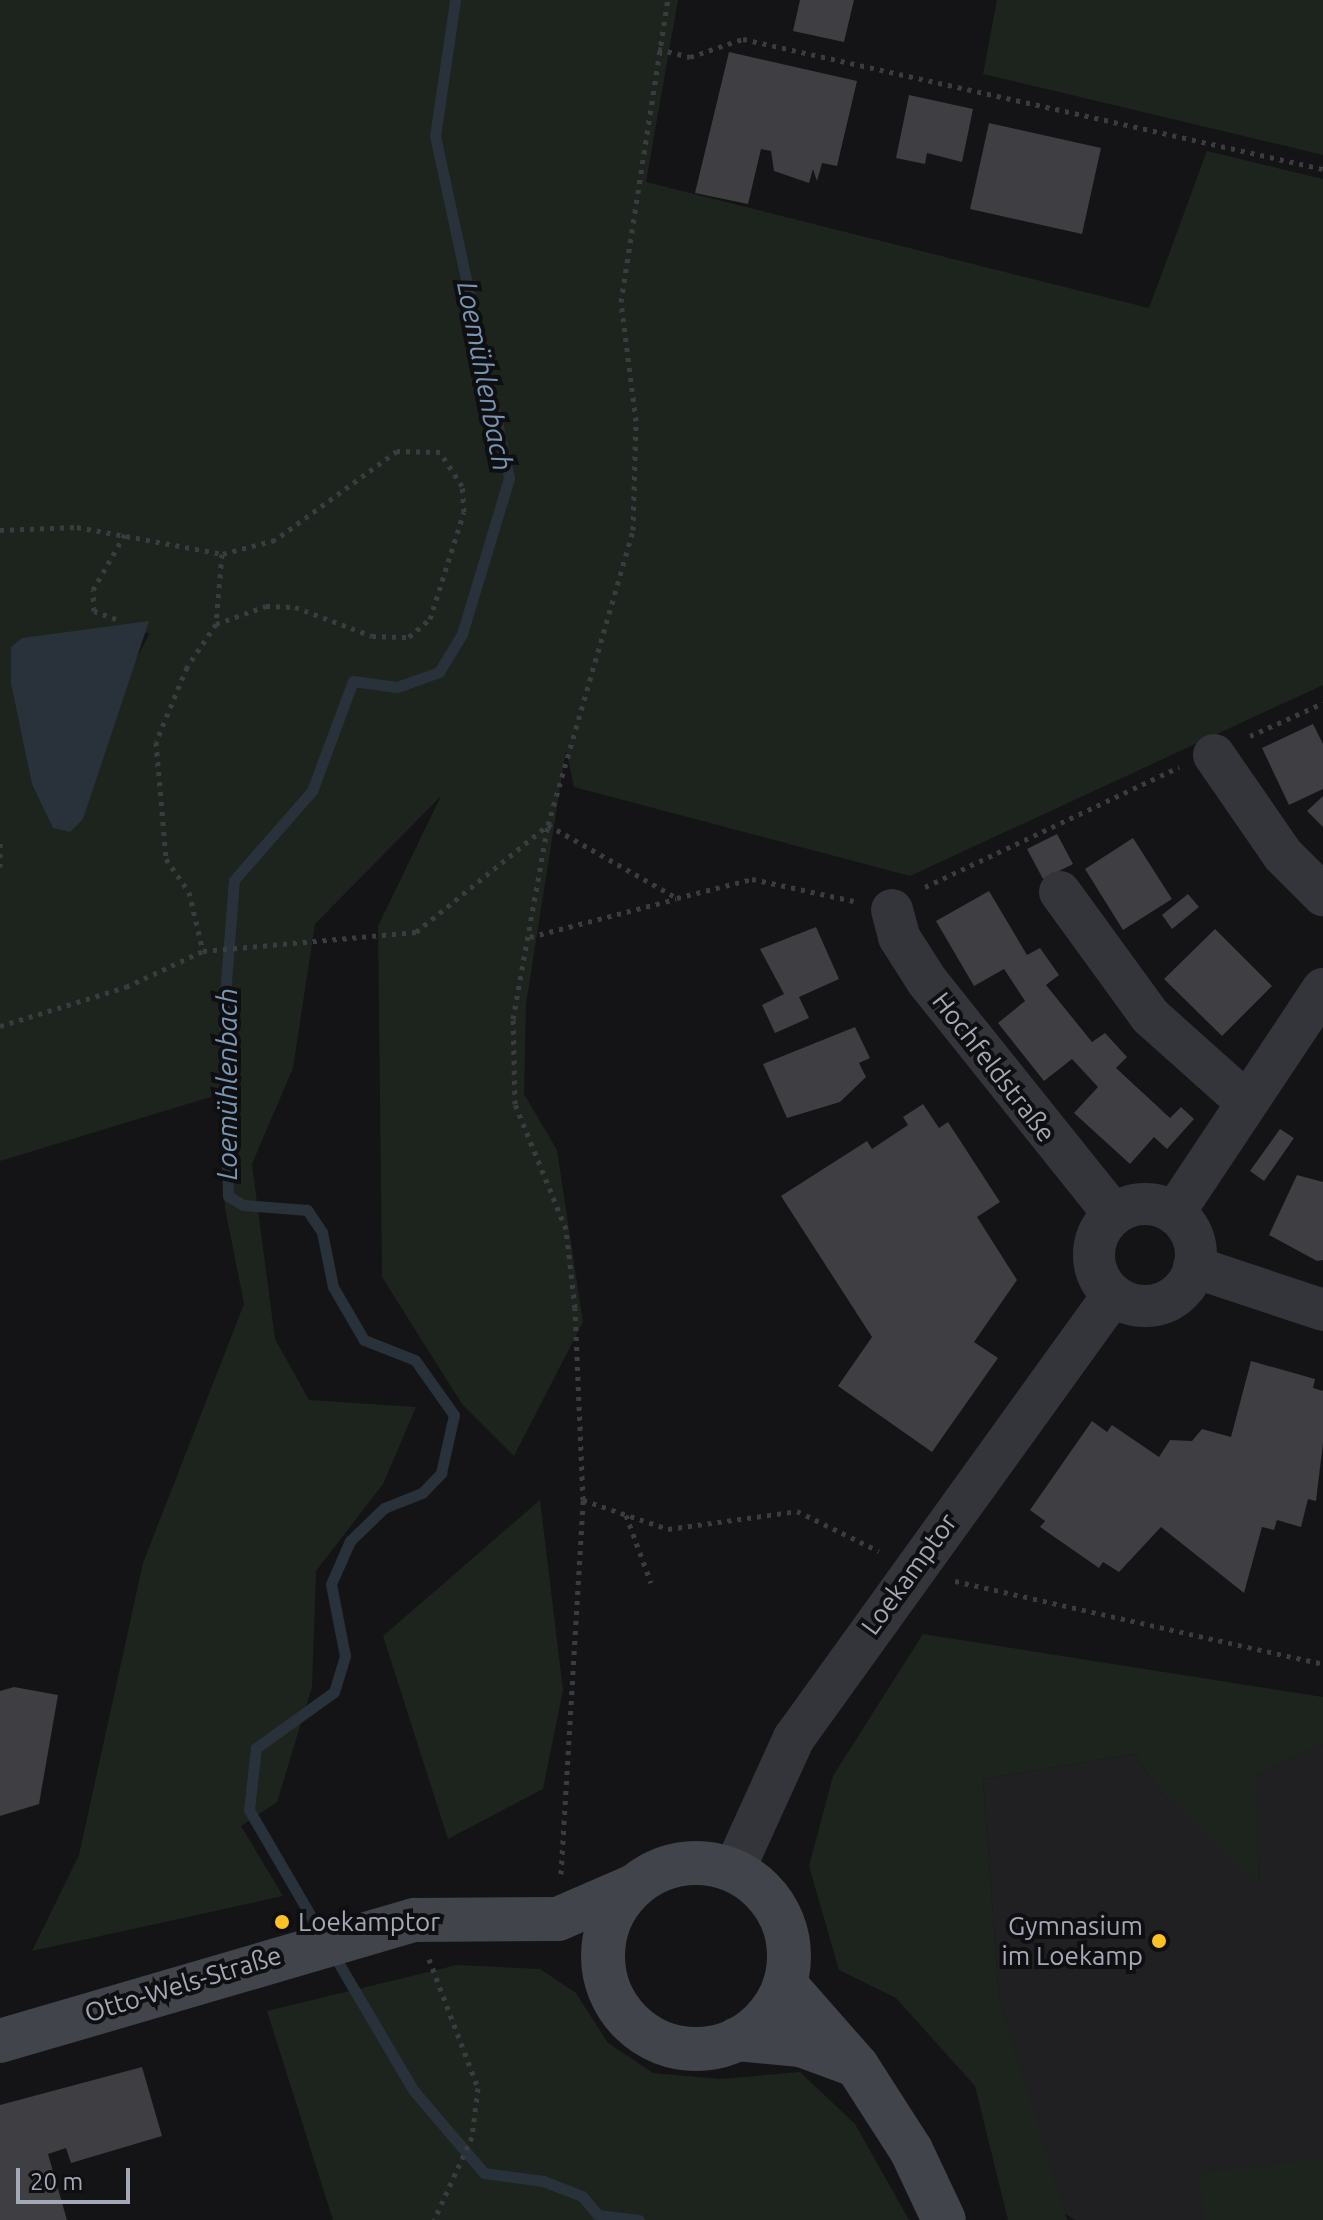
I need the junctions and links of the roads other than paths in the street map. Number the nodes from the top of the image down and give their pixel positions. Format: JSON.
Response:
{"nodes":[{"id":1,"x":1214,"y":755,"type":"road end"},
{"id":2,"x":1060,"y":892,"type":"dead end"},
{"id":3,"x":1323,"y":895,"type":"edge"},
{"id":4,"x":892,"y":910,"type":"road end"},
{"id":5,"x":1323,"y":989,"type":"edge"},
{"id":6,"x":1245,"y":1101,"type":"junction"},
{"id":7,"x":1174,"y":1213,"type":"junction"},
{"id":8,"x":1114,"y":1214,"type":"junction"},
{"id":9,"x":1194,"y":1267,"type":"junction"},
{"id":10,"x":1113,"y":1295,"type":"junction"},
{"id":11,"x":1323,"y":1310,"type":"edge"},
{"id":12,"x":734,"y":1870,"type":"junction"},
{"id":13,"x":634,"y":1886,"type":"junction"},
{"id":14,"x":558,"y":1919,"type":"junction"},
{"id":15,"x":602,"y":1959,"type":"junction"},
{"id":16,"x":785,"y":1984,"type":"junction"},
{"id":17,"x":737,"y":2039,"type":"junction"},
{"id":18,"x":0,"y":2041,"type":"edge"},
{"id":19,"x":857,"y":2066,"type":"junction"},
{"id":20,"x":944,"y":2220,"type":"edge"}],
"edges":[{"from":1,"to":3,"type":"street"},
{"from":2,"to":6,"type":"street"},
{"from":4,"to":8,"type":"street","name":"Hochfeldstraße"},
{"from":5,"to":6,"type":"street"},
{"from":6,"to":7,"type":"street"},
{"from":7,"to":8,"type":"street"},
{"from":7,"to":9,"type":"street"},
{"from":8,"to":10,"type":"street"},
{"from":9,"to":10,"type":"street"},
{"from":9,"to":11,"type":"street"},
{"from":10,"to":12,"type":"street","name":"Loekamptor"},
{"from":12,"to":13,"type":"main road"},
{"from":12,"to":16,"type":"main road"},
{"from":13,"to":14,"type":"main road","name":"Otto-Wels-Straße"},
{"from":13,"to":15,"type":"main road"},
{"from":14,"to":15,"type":"main road"},
{"from":14,"to":18,"type":"main road","name":"Otto-Wels-Straße"},
{"from":15,"to":17,"type":"main road"},
{"from":16,"to":17,"type":"main road"},
{"from":16,"to":19,"type":"main road"},
{"from":17,"to":19,"type":"main road"},
{"from":19,"to":20,"type":"main road"}]}
